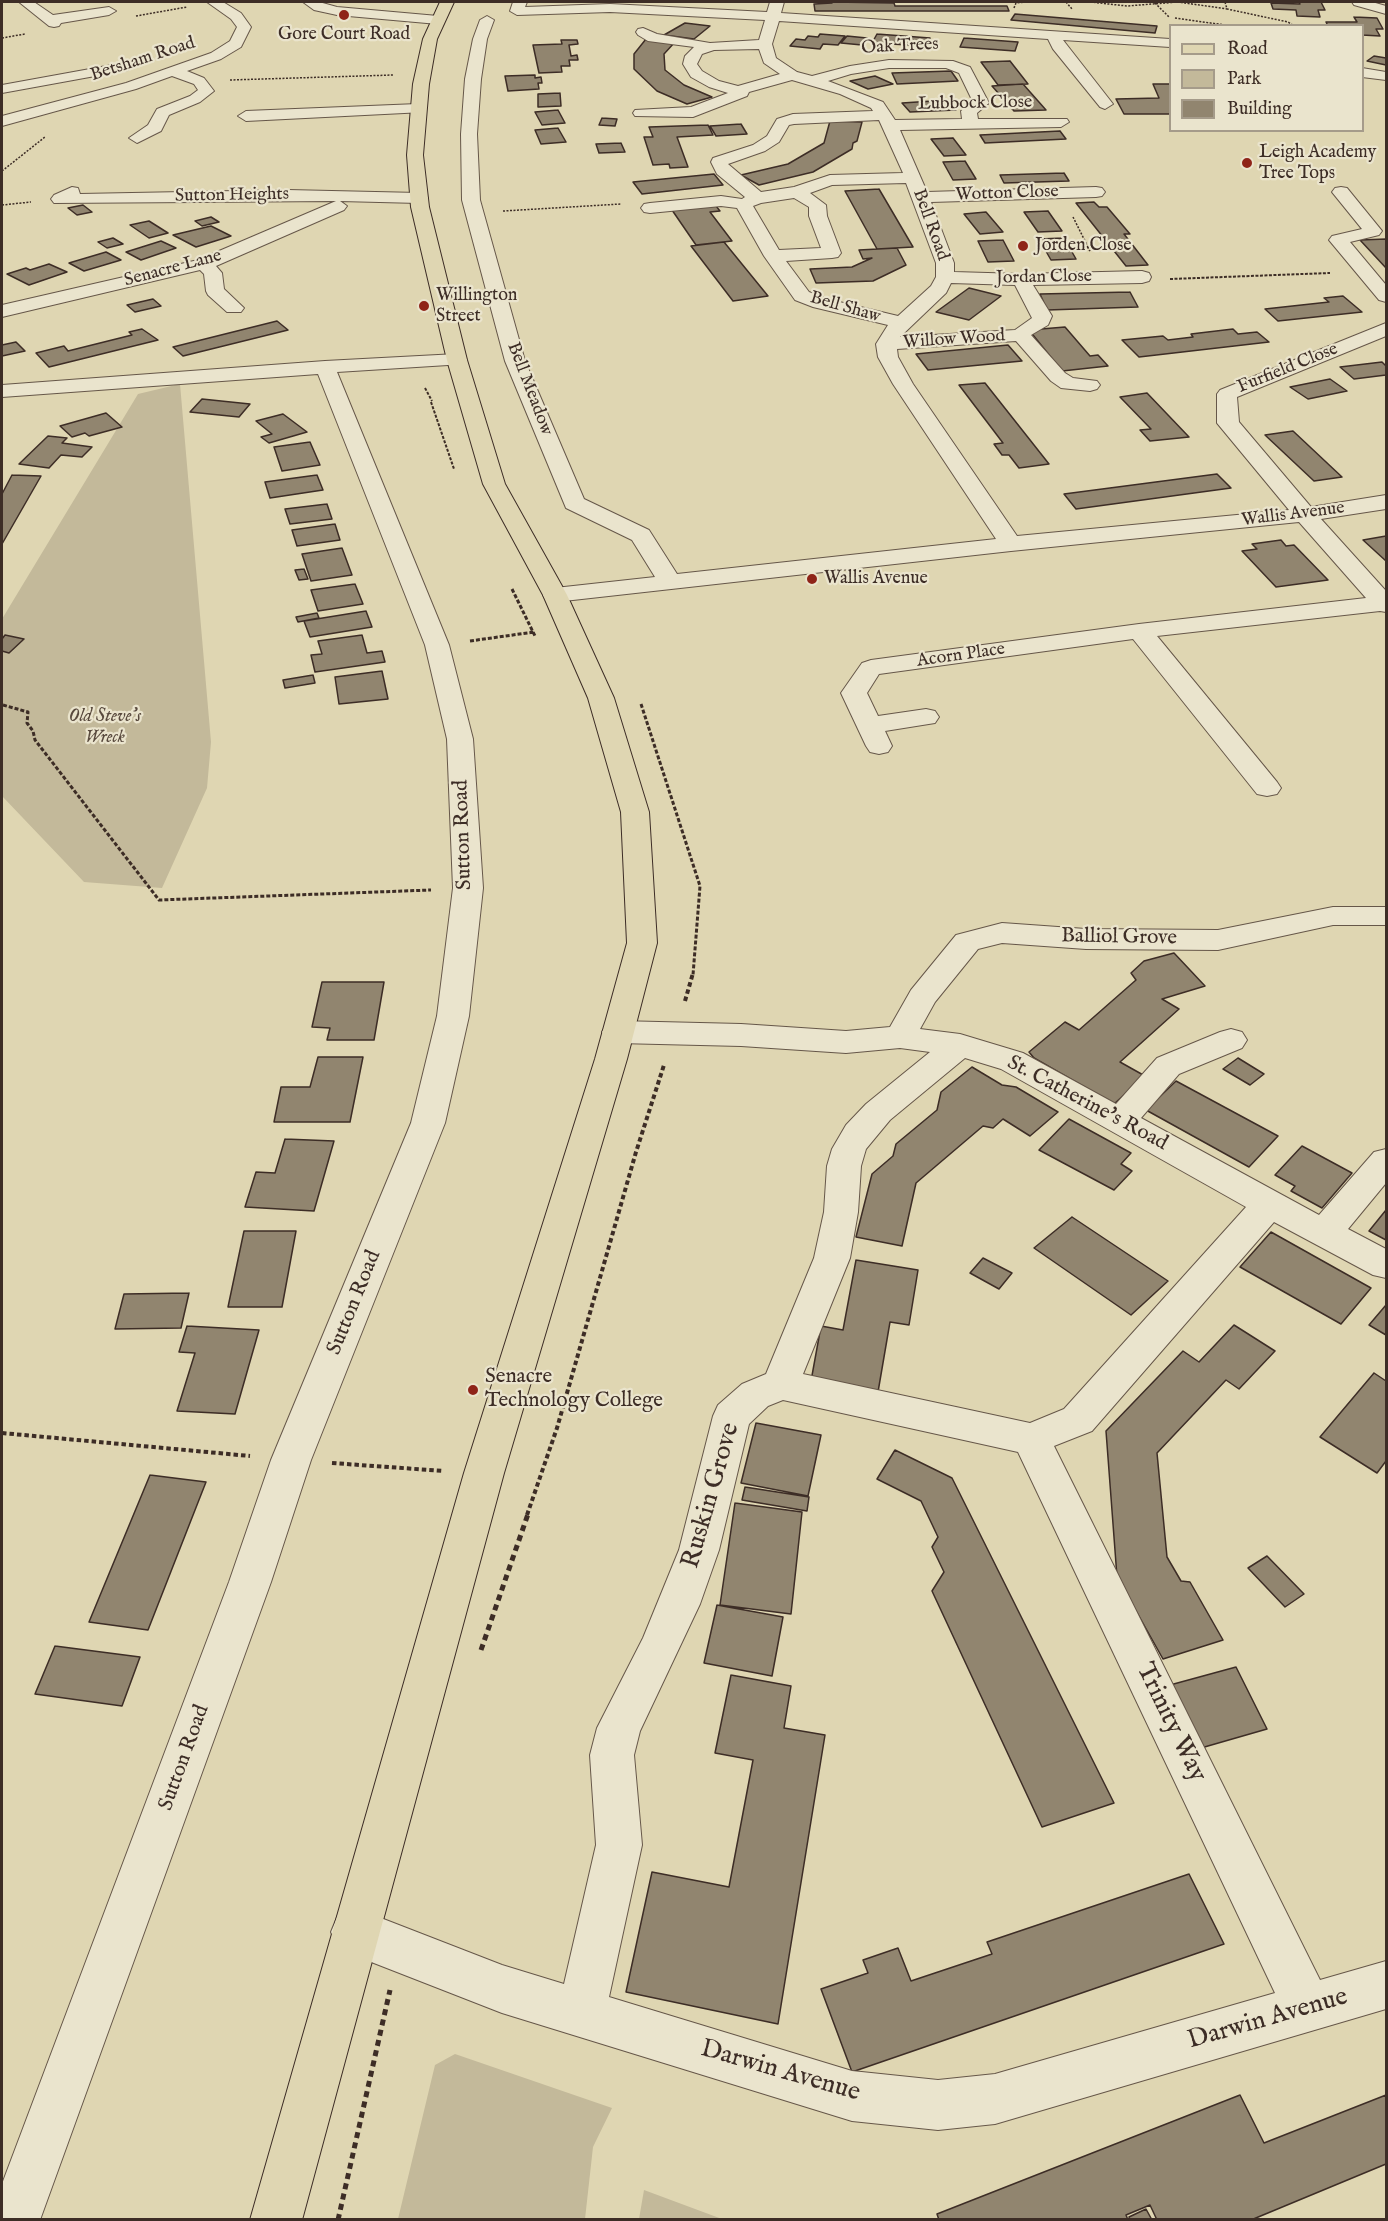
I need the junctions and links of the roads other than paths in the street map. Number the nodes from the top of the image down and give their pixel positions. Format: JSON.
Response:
{"nodes":[{"id":1,"x":26,"y":2,"type":"edge"},
{"id":2,"x":213,"y":2,"type":"edge"},
{"id":3,"x":310,"y":2,"type":"edge"},
{"id":4,"x":447,"y":2,"type":"edge"},
{"id":5,"x":1370,"y":3,"type":"edge"},
{"id":6,"x":519,"y":6,"type":"edge"},
{"id":7,"x":775,"y":8,"type":"edge"},
{"id":8,"x":110,"y":10,"type":"dead end"},
{"id":9,"x":1386,"y":10,"type":"edge"},
{"id":10,"x":438,"y":20,"type":"junction"},
{"id":11,"x":487,"y":20,"type":"dead end"},
{"id":12,"x":643,"y":32,"type":"dead end"},
{"id":13,"x":1053,"y":34,"type":"junction"},
{"id":14,"x":430,"y":39,"type":"junction"},
{"id":15,"x":450,"y":39,"type":"dead end"},
{"id":16,"x":765,"y":44,"type":"junction"},
{"id":17,"x":1169,"y":44,"type":"edge"},
{"id":18,"x":710,"y":47,"type":"junction"},
{"id":19,"x":123,"y":67,"type":"dead end"},
{"id":20,"x":174,"y":72,"type":"junction"},
{"id":21,"x":1364,"y":72,"type":"edge"},
{"id":22,"x":792,"y":75,"type":"junction"},
{"id":23,"x":1386,"y":76,"type":"edge"},
{"id":24,"x":56,"y":79,"type":"junction"},
{"id":25,"x":812,"y":81,"type":"junction"},
{"id":26,"x":2,"y":88,"type":"edge"},
{"id":27,"x":738,"y":91,"type":"junction"},
{"id":28,"x":93,"y":98,"type":"junction"},
{"id":29,"x":1105,"y":104,"type":"dead end"},
{"id":30,"x":418,"y":109,"type":"junction"},
{"id":31,"x":641,"y":113,"type":"dead end"},
{"id":32,"x":246,"y":116,"type":"dead end"},
{"id":33,"x":887,"y":120,"type":"junction"},
{"id":34,"x":2,"y":121,"type":"edge"},
{"id":35,"x":1061,"y":122,"type":"dead end"},
{"id":36,"x":970,"y":123,"type":"junction"},
{"id":37,"x":137,"y":138,"type":"dead end"},
{"id":38,"x":913,"y":178,"type":"junction"},
{"id":39,"x":72,"y":192,"type":"dead end"},
{"id":40,"x":797,"y":192,"type":"junction"},
{"id":41,"x":1096,"y":192,"type":"dead end"},
{"id":42,"x":1341,"y":192,"type":"dead end"},
{"id":43,"x":919,"y":197,"type":"junction"},
{"id":44,"x":419,"y":198,"type":"junction"},
{"id":45,"x":751,"y":201,"type":"junction"},
{"id":46,"x":338,"y":206,"type":"dead end"},
{"id":47,"x":650,"y":208,"type":"road end"},
{"id":48,"x":773,"y":255,"type":"junction"},
{"id":49,"x":204,"y":264,"type":"junction"},
{"id":50,"x":945,"y":277,"type":"junction"},
{"id":51,"x":1142,"y":277,"type":"road end"},
{"id":52,"x":1021,"y":280,"type":"junction"},
{"id":53,"x":1386,"y":296,"type":"edge"},
{"id":54,"x":234,"y":308,"type":"dead end"},
{"id":55,"x":2,"y":311,"type":"edge"},
{"id":56,"x":901,"y":323,"type":"junction"},
{"id":57,"x":1386,"y":329,"type":"edge"},
{"id":58,"x":1026,"y":341,"type":"junction"},
{"id":59,"x":886,"y":344,"type":"junction"},
{"id":60,"x":457,"y":360,"type":"junction"},
{"id":61,"x":325,"y":367,"type":"junction"},
{"id":62,"x":1090,"y":385,"type":"dead end"},
{"id":63,"x":2,"y":391,"type":"edge"},
{"id":64,"x":1386,"y":502,"type":"edge"},
{"id":65,"x":1305,"y":515,"type":"junction"},
{"id":66,"x":1011,"y":544,"type":"junction"},
{"id":67,"x":669,"y":581,"type":"junction"},
{"id":68,"x":555,"y":595,"type":"junction"},
{"id":69,"x":1386,"y":604,"type":"edge"},
{"id":70,"x":1139,"y":631,"type":"junction"},
{"id":71,"x":926,"y":717,"type":"dead end"},
{"id":72,"x":1268,"y":788,"type":"dead end"},
{"id":73,"x":1386,"y":916,"type":"edge"},
{"id":74,"x":618,"y":1032,"type":"junction"},
{"id":75,"x":900,"y":1037,"type":"junction"},
{"id":76,"x":1231,"y":1040,"type":"dead end"},
{"id":77,"x":960,"y":1045,"type":"junction"},
{"id":78,"x":1121,"y":1120,"type":"junction"},
{"id":79,"x":1386,"y":1161,"type":"edge"},
{"id":80,"x":1269,"y":1204,"type":"junction"},
{"id":81,"x":1324,"y":1233,"type":"junction"},
{"id":82,"x":1386,"y":1265,"type":"edge"},
{"id":83,"x":781,"y":1384,"type":"junction"},
{"id":84,"x":1032,"y":1438,"type":"junction"},
{"id":85,"x":355,"y":1932,"type":"junction"},
{"id":86,"x":1386,"y":1985,"type":"edge"},
{"id":87,"x":1308,"y":2008,"type":"junction"},
{"id":88,"x":581,"y":2013,"type":"junction"},
{"id":89,"x":14,"y":2220,"type":"edge"},
{"id":90,"x":276,"y":2220,"type":"edge"}],
"edges":[{"from":1,"to":8,"type":"street"},
{"from":2,"to":20,"type":"street","name":"Betsham Road"},
{"from":3,"to":10,"type":"street"},
{"from":4,"to":10,"type":"main road"},
{"from":5,"to":9,"type":"street"},
{"from":6,"to":7,"type":"street"},
{"from":7,"to":13,"type":"street"},
{"from":7,"to":16,"type":"street"},
{"from":10,"to":14,"type":"main road"},
{"from":11,"to":67,"type":"street","name":"Bell Meadow"},
{"from":12,"to":18,"type":"street"},
{"from":13,"to":17,"type":"street"},
{"from":13,"to":29,"type":"street"},
{"from":14,"to":15,"type":"street"},
{"from":14,"to":30,"type":"main road"},
{"from":16,"to":18,"type":"street"},
{"from":16,"to":22,"type":"street","name":"Bell Road"},
{"from":18,"to":27,"type":"street"},
{"from":19,"to":24,"type":"street"},
{"from":20,"to":28,"type":"street","name":"Betsham Road"},
{"from":20,"to":37,"type":"street"},
{"from":21,"to":23,"type":"street"},
{"from":22,"to":25,"type":"street","name":"Bell Road"},
{"from":22,"to":27,"type":"street"},
{"from":24,"to":26,"type":"street"},
{"from":24,"to":28,"type":"street"},
{"from":25,"to":33,"type":"street","name":"Bell Road"},
{"from":25,"to":36,"type":"street","name":"Oak Trees"},
{"from":27,"to":31,"type":"street"},
{"from":28,"to":34,"type":"street","name":"Betsham Road"},
{"from":30,"to":32,"type":"street"},
{"from":30,"to":44,"type":"main road"},
{"from":33,"to":36,"type":"street","name":"Lubbock Close"},
{"from":33,"to":38,"type":"street","name":"Bell Road"},
{"from":33,"to":45,"type":"street","name":"Lubbock Close"},
{"from":35,"to":36,"type":"street","name":"Lubbock Close"},
{"from":38,"to":40,"type":"street"},
{"from":38,"to":43,"type":"street","name":"Bell Road"},
{"from":39,"to":44,"type":"street","name":"Sutton Heights"},
{"from":40,"to":45,"type":"street"},
{"from":40,"to":48,"type":"street"},
{"from":41,"to":43,"type":"street","name":"Wotton Close"},
{"from":42,"to":53,"type":"street"},
{"from":43,"to":50,"type":"street","name":"Bell Road"},
{"from":44,"to":60,"type":"main road"},
{"from":45,"to":47,"type":"street"},
{"from":45,"to":48,"type":"street","name":"Bell Shaw"},
{"from":46,"to":49,"type":"street","name":"Senacre Lane"},
{"from":48,"to":56,"type":"street","name":"Bell Shaw"},
{"from":49,"to":54,"type":"street"},
{"from":49,"to":55,"type":"street","name":"Senacre Lane"},
{"from":50,"to":52,"type":"street","name":"Jordan Close"},
{"from":50,"to":56,"type":"street","name":"Bell Road"},
{"from":51,"to":52,"type":"street","name":"Jordan Close"},
{"from":52,"to":58,"type":"street","name":"Willow Wood"},
{"from":56,"to":59,"type":"street","name":"Bell Road"},
{"from":57,"to":65,"type":"street","name":"Furfield Close"},
{"from":58,"to":59,"type":"street","name":"Willow Wood"},
{"from":58,"to":62,"type":"street"},
{"from":59,"to":66,"type":"street"},
{"from":60,"to":61,"type":"street"},
{"from":60,"to":68,"type":"main road"},
{"from":61,"to":63,"type":"street"},
{"from":61,"to":89,"type":"street","name":"Sutton Road"},
{"from":64,"to":65,"type":"street","name":"Wallis Avenue"},
{"from":65,"to":66,"type":"street","name":"Wallis Avenue"},
{"from":65,"to":69,"type":"street"},
{"from":66,"to":67,"type":"street","name":"Wallis Avenue"},
{"from":67,"to":68,"type":"street","name":"Wallis Avenue"},
{"from":68,"to":74,"type":"main road"},
{"from":69,"to":70,"type":"street","name":"Acorn Place"},
{"from":70,"to":71,"type":"street","name":"Acorn Place"},
{"from":70,"to":72,"type":"street"},
{"from":73,"to":75,"type":"street","name":"Balliol Grove"},
{"from":74,"to":75,"type":"street","name":"St. Catherine's Road"},
{"from":74,"to":85,"type":"main road"},
{"from":75,"to":77,"type":"street","name":"St. Catherine's Road"},
{"from":76,"to":78,"type":"street"},
{"from":77,"to":78,"type":"street","name":"St. Catherine's Road"},
{"from":77,"to":83,"type":"street"},
{"from":78,"to":80,"type":"street","name":"St. Catherine's Road"},
{"from":79,"to":81,"type":"street"},
{"from":80,"to":81,"type":"street","name":"St. Catherine's Road"},
{"from":80,"to":84,"type":"street"},
{"from":81,"to":82,"type":"street","name":"St. Catherine's Road"},
{"from":83,"to":84,"type":"street"},
{"from":83,"to":88,"type":"street","name":"Ruskin Grove"},
{"from":84,"to":87,"type":"street","name":"Trinity Way"},
{"from":85,"to":88,"type":"street","name":"Darwin Avenue"},
{"from":85,"to":90,"type":"main road"},
{"from":86,"to":87,"type":"street","name":"Darwin Avenue"},
{"from":87,"to":88,"type":"street","name":"Darwin Avenue"}]}
